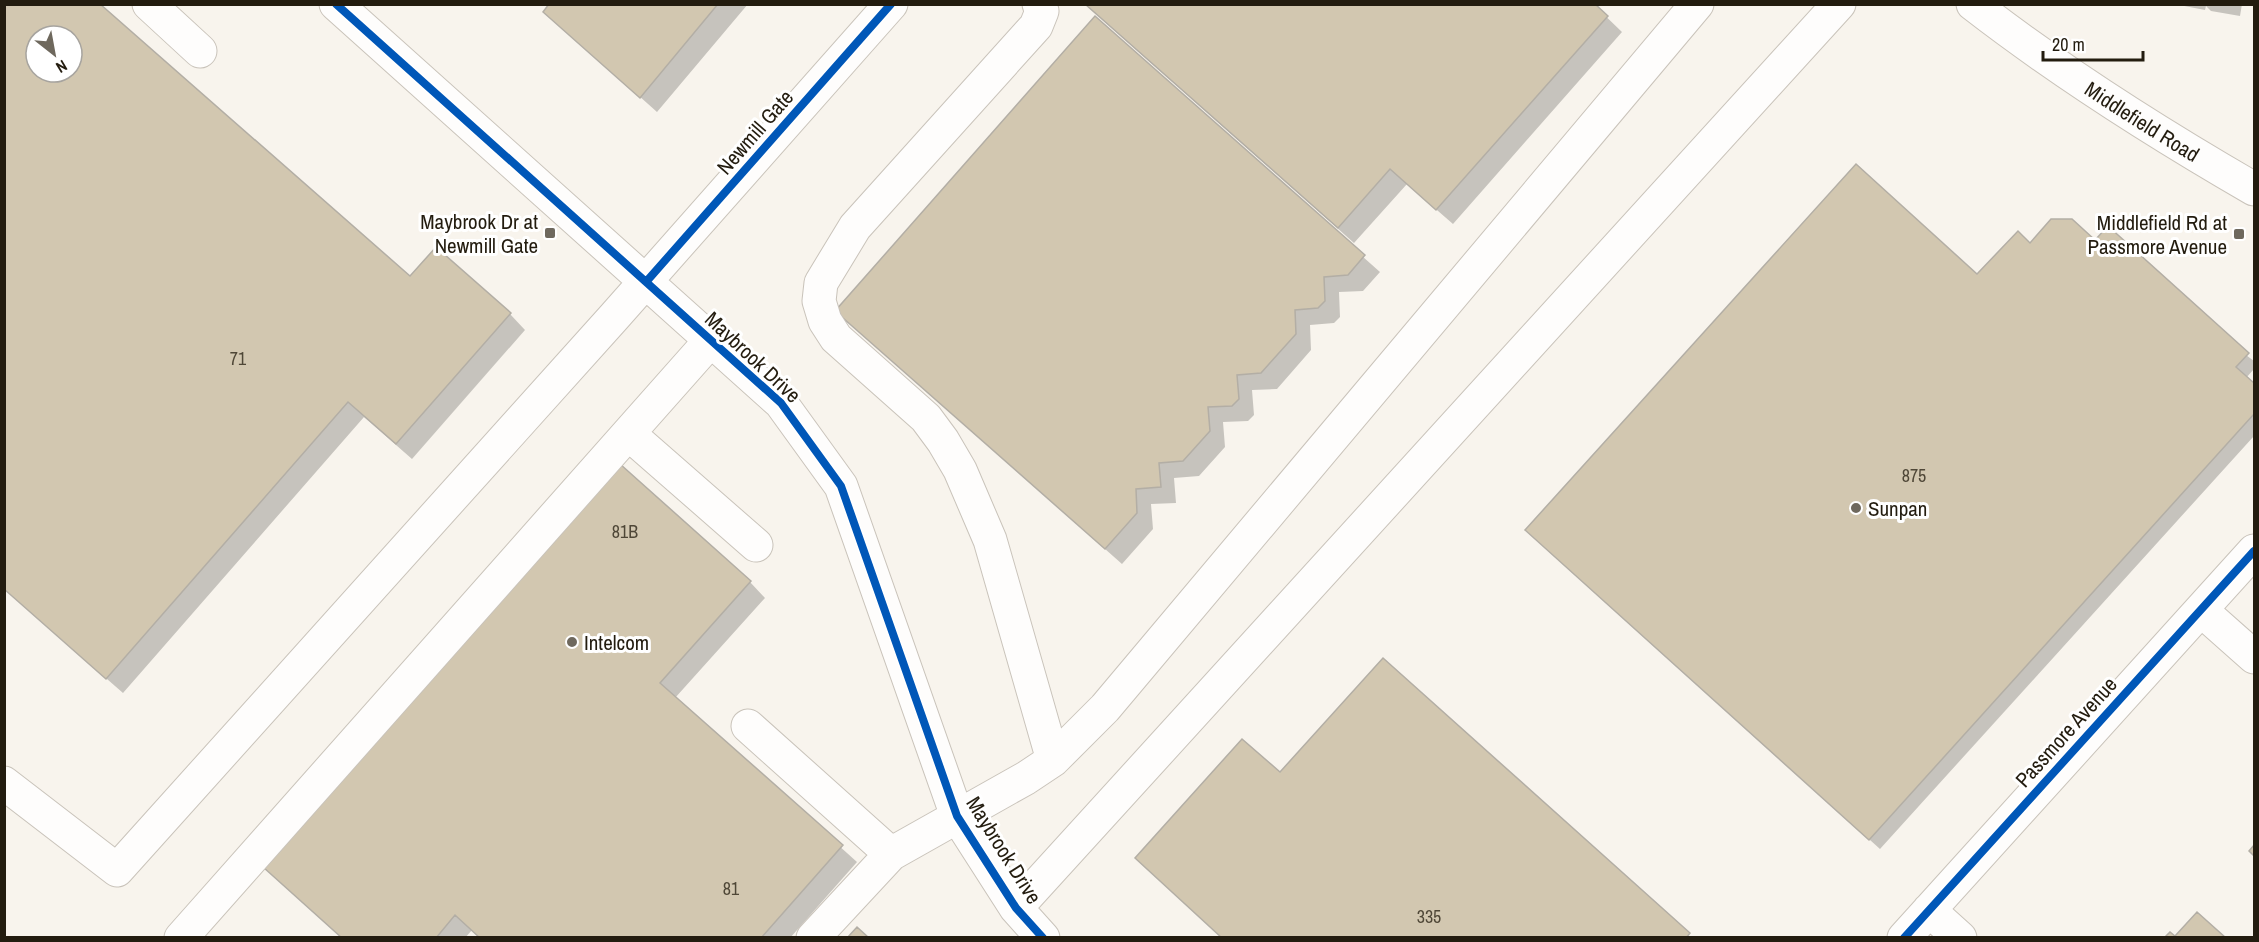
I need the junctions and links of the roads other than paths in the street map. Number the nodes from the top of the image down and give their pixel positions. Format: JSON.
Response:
{"nodes":[{"id":1,"x":149,"y":4,"type":"edge"},
{"id":2,"x":891,"y":4,"type":"edge"},
{"id":3,"x":1039,"y":4,"type":"edge"},
{"id":4,"x":1697,"y":4,"type":"edge"},
{"id":5,"x":1839,"y":4,"type":"edge"},
{"id":6,"x":1973,"y":4,"type":"edge"},
{"id":7,"x":341,"y":6,"type":"edge"},
{"id":8,"x":200,"y":51,"type":"dead end"},
{"id":9,"x":2254,"y":189,"type":"edge"},
{"id":10,"x":646,"y":282,"type":"junction"},
{"id":11,"x":711,"y":340,"type":"junction"},
{"id":12,"x":629,"y":434,"type":"junction"},
{"id":13,"x":756,"y":545,"type":"dead end"},
{"id":14,"x":2254,"y":551,"type":"edge"},
{"id":15,"x":2201,"y":610,"type":"junction"},
{"id":16,"x":2254,"y":657,"type":"edge"},
{"id":17,"x":748,"y":726,"type":"dead end"},
{"id":18,"x":1053,"y":760,"type":"junction"},
{"id":19,"x":4,"y":783,"type":"edge"},
{"id":20,"x":957,"y":816,"type":"junction"},
{"id":21,"x":891,"y":854,"type":"junction"},
{"id":22,"x":1016,"y":908,"type":"junction"},
{"id":23,"x":1929,"y":910,"type":"junction"},
{"id":24,"x":181,"y":938,"type":"edge"},
{"id":25,"x":813,"y":938,"type":"edge"},
{"id":26,"x":1043,"y":938,"type":"edge"},
{"id":27,"x":1904,"y":938,"type":"edge"},
{"id":28,"x":1960,"y":938,"type":"edge"}],
"edges":[{"from":1,"to":8,"type":"street"},
{"from":2,"to":10,"type":"street","name":"Newmill Gate"},
{"from":3,"to":18,"type":"street"},
{"from":4,"to":18,"type":"street"},
{"from":5,"to":22,"type":"street"},
{"from":6,"to":9,"type":"street","name":"Middlefield Road"},
{"from":7,"to":10,"type":"street","name":"Maybrook Drive"},
{"from":10,"to":11,"type":"street","name":"Maybrook Drive"},
{"from":10,"to":19,"type":"street","name":"Newmill Gate"},
{"from":11,"to":12,"type":"street"},
{"from":11,"to":20,"type":"street","name":"Maybrook Drive"},
{"from":12,"to":13,"type":"street"},
{"from":12,"to":24,"type":"street"},
{"from":14,"to":15,"type":"street","name":"Passmore Avenue"},
{"from":15,"to":16,"type":"street"},
{"from":15,"to":23,"type":"street","name":"Passmore Avenue"},
{"from":17,"to":21,"type":"street"},
{"from":18,"to":20,"type":"street"},
{"from":20,"to":21,"type":"street"},
{"from":20,"to":22,"type":"street","name":"Maybrook Drive"},
{"from":21,"to":25,"type":"street"},
{"from":22,"to":26,"type":"street","name":"Maybrook Drive"},
{"from":23,"to":27,"type":"street","name":"Passmore Avenue"},
{"from":23,"to":28,"type":"street"}]}
